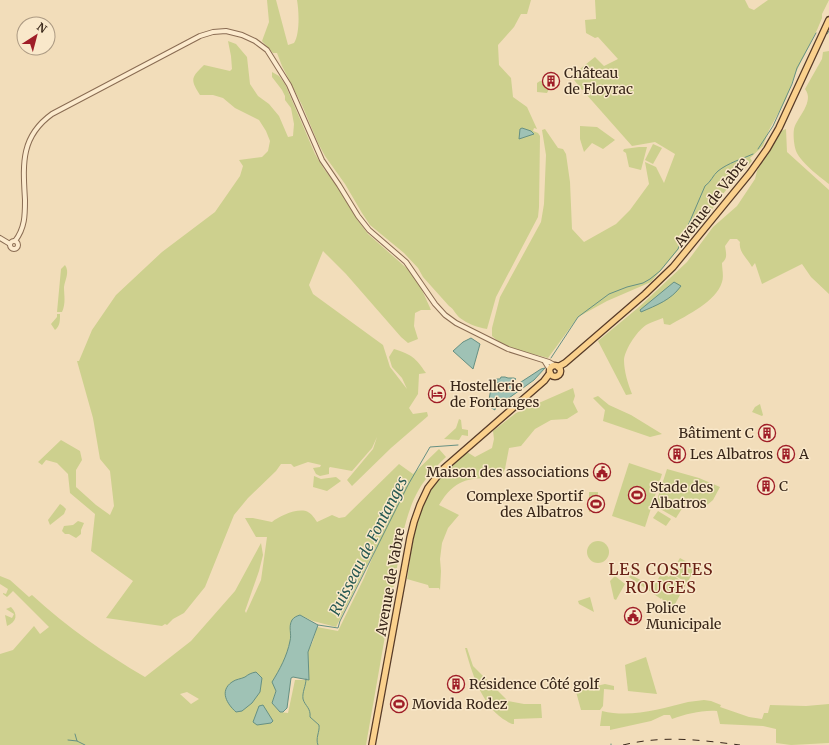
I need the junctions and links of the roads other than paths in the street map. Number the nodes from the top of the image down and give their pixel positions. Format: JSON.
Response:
{"nodes":[{"id":1,"x":829,"y":20,"type":"edge"},
{"id":2,"x":0,"y":238,"type":"edge"},
{"id":3,"x":545,"y":362,"type":"junction"},
{"id":4,"x":558,"y":368,"type":"junction"},
{"id":5,"x":551,"y":373,"type":"junction"},
{"id":6,"x":372,"y":745,"type":"edge"}],
"edges":[{"from":1,"to":4,"type":"main road","name":"Avenue de Vabre"},
{"from":2,"to":3,"type":"street"},
{"from":3,"to":4,"type":"street"},
{"from":3,"to":5,"type":"street"},
{"from":4,"to":5,"type":"main road"},
{"from":4,"to":5,"type":"main road"},
{"from":5,"to":6,"type":"main road","name":"Avenue de Vabre"}]}
